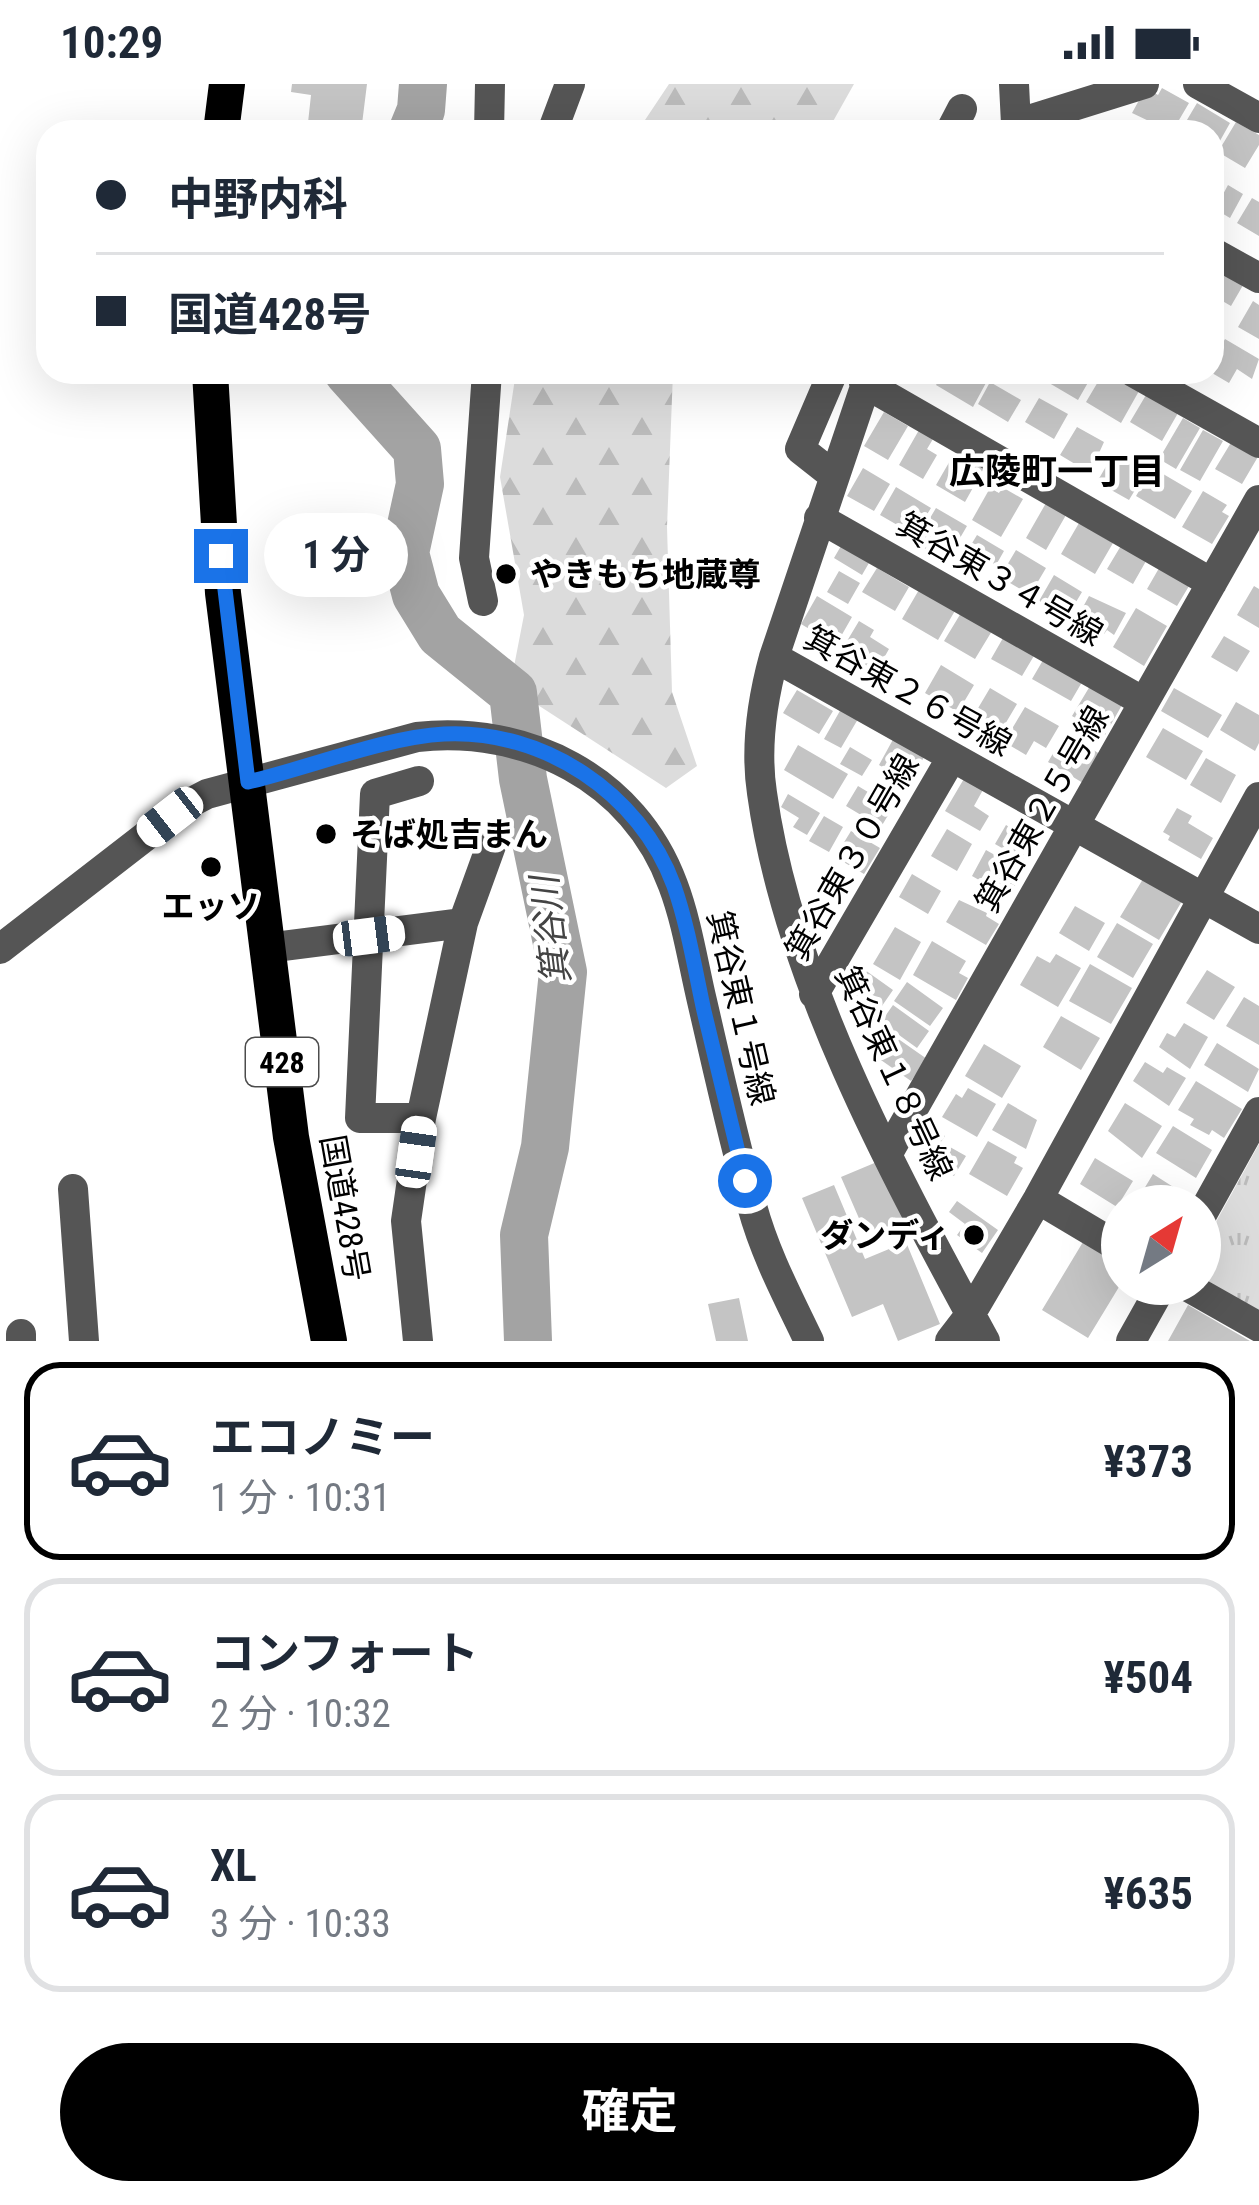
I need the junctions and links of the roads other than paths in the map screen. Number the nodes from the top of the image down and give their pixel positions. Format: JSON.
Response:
{"nodes":[{"id":1,"x":226,"y":84,"type":"edge"},
{"id":2,"x":490,"y":84,"type":"edge"},
{"id":3,"x":570,"y":84,"type":"edge"},
{"id":4,"x":1014,"y":84,"type":"edge"},
{"id":5,"x":1144,"y":84,"type":"edge"},
{"id":6,"x":1198,"y":84,"type":"edge"},
{"id":7,"x":1259,"y":118,"type":"edge"},
{"id":8,"x":222,"y":120,"type":"edge"},
{"id":9,"x":489,"y":120,"type":"edge"},
{"id":10,"x":556,"y":120,"type":"edge"},
{"id":11,"x":1015,"y":120,"type":"edge"},
{"id":12,"x":1041,"y":120,"type":"edge"},
{"id":13,"x":1224,"y":259,"type":"edge"},
{"id":14,"x":1259,"y":278,"type":"edge"},
{"id":15,"x":210,"y":384,"type":"edge"},
{"id":16,"x":486,"y":384,"type":"edge"},
{"id":17,"x":827,"y":384,"type":"edge"},
{"id":18,"x":865,"y":384,"type":"edge"},
{"id":19,"x":879,"y":384,"type":"edge"},
{"id":20,"x":1154,"y":384,"type":"edge"},
{"id":21,"x":1259,"y":443,"type":"edge"},
{"id":22,"x":833,"y":475,"type":"junction"},
{"id":23,"x":1259,"y":500,"type":"edge"},
{"id":24,"x":820,"y":518,"type":"junction"},
{"id":25,"x":1212,"y":583,"type":"junction"},
{"id":26,"x":483,"y":601,"type":"dead end"},
{"id":27,"x":773,"y":657,"type":"junction"},
{"id":28,"x":1144,"y":702,"type":"junction"},
{"id":29,"x":952,"y":757,"type":"junction"},
{"id":30,"x":248,"y":782,"type":"junction"},
{"id":31,"x":419,"y":782,"type":"dead end"},
{"id":32,"x":1259,"y":797,"type":"edge"},
{"id":33,"x":1074,"y":826,"type":"junction"},
{"id":34,"x":492,"y":843,"type":"dead end"},
{"id":35,"x":1203,"y":897,"type":"junction"},
{"id":36,"x":463,"y":923,"type":"junction"},
{"id":37,"x":1259,"y":929,"type":"edge"},
{"id":38,"x":369,"y":936,"type":"junction"},
{"id":39,"x":268,"y":948,"type":"junction"},
{"id":40,"x":0,"y":949,"type":"edge"},
{"id":41,"x":814,"y":994,"type":"junction"},
{"id":42,"x":1259,"y":1112,"type":"edge"},
{"id":43,"x":421,"y":1118,"type":"junction"},
{"id":44,"x":889,"y":1153,"type":"junction"},
{"id":45,"x":1218,"y":1185,"type":"edge"},
{"id":46,"x":73,"y":1189,"type":"dead end"},
{"id":47,"x":1038,"y":1199,"type":"junction"},
{"id":48,"x":1101,"y":1236,"type":"edge"},
{"id":49,"x":1151,"y":1305,"type":"edge"},
{"id":50,"x":1220,"y":1305,"type":"edge"},
{"id":51,"x":1259,"y":1327,"type":"edge"},
{"id":52,"x":978,"y":1328,"type":"edge"},
{"id":53,"x":84,"y":1341,"type":"edge"},
{"id":54,"x":329,"y":1341,"type":"edge"},
{"id":55,"x":418,"y":1341,"type":"edge"},
{"id":56,"x":809,"y":1341,"type":"edge"},
{"id":57,"x":950,"y":1341,"type":"edge"},
{"id":58,"x":1131,"y":1341,"type":"edge"}],
"edges":[{"from":1,"to":8,"type":"highway"},
{"from":2,"to":9,"type":"street"},
{"from":3,"to":10,"type":"street"},
{"from":4,"to":11,"type":"street"},
{"from":5,"to":12,"type":"street"},
{"from":6,"to":7,"type":"street"},
{"from":13,"to":14,"type":"street"},
{"from":15,"to":30,"type":"highway","name":"国道428号","number":"428"},
{"from":16,"to":26,"type":"street"},
{"from":17,"to":22,"type":"street"},
{"from":18,"to":22,"type":"street","name":"箕谷東１８号線"},
{"from":19,"to":25,"type":"street"},
{"from":20,"to":21,"type":"street"},
{"from":22,"to":24,"type":"street","name":"箕谷東１８号線"},
{"from":23,"to":25,"type":"street","name":"箕谷東２５号線"},
{"from":24,"to":27,"type":"street","name":"箕谷東１８号線"},
{"from":24,"to":28,"type":"street","name":"箕谷東３４号線"},
{"from":25,"to":28,"type":"street","name":"箕谷東２５号線"},
{"from":27,"to":29,"type":"street","name":"箕谷東２６号線"},
{"from":27,"to":41,"type":"street","name":"箕谷東１８号線"},
{"from":28,"to":33,"type":"street","name":"箕谷東２５号線"},
{"from":29,"to":33,"type":"street","name":"箕谷東２６号線"},
{"from":29,"to":41,"type":"street","name":"箕谷東３０号線"},
{"from":30,"to":39,"type":"highway","name":"国道428号","number":"428"},
{"from":30,"to":40,"type":"street","name":"箕谷東１号線"},
{"from":30,"to":56,"type":"street","name":"箕谷東１号線"},
{"from":31,"to":38,"type":"street"},
{"from":32,"to":35,"type":"street"},
{"from":33,"to":35,"type":"street","name":"箕谷東２６号線"},
{"from":33,"to":44,"type":"street","name":"箕谷東２５号線"},
{"from":34,"to":36,"type":"street"},
{"from":35,"to":37,"type":"street","name":"箕谷東２６号線"},
{"from":35,"to":47,"type":"street"},
{"from":36,"to":38,"type":"street"},
{"from":36,"to":43,"type":"street"},
{"from":38,"to":39,"type":"street"},
{"from":38,"to":43,"type":"street"},
{"from":39,"to":54,"type":"highway","name":"国道428号","number":"428"},
{"from":41,"to":44,"type":"street","name":"箕谷東１８号線"},
{"from":42,"to":45,"type":"street"},
{"from":43,"to":55,"type":"street"},
{"from":44,"to":52,"type":"street","name":"箕谷東１８号線"},
{"from":46,"to":53,"type":"street"},
{"from":47,"to":48,"type":"street"},
{"from":47,"to":52,"type":"street"},
{"from":49,"to":58,"type":"street"},
{"from":50,"to":51,"type":"street"},
{"from":52,"to":57,"type":"street"}]}
